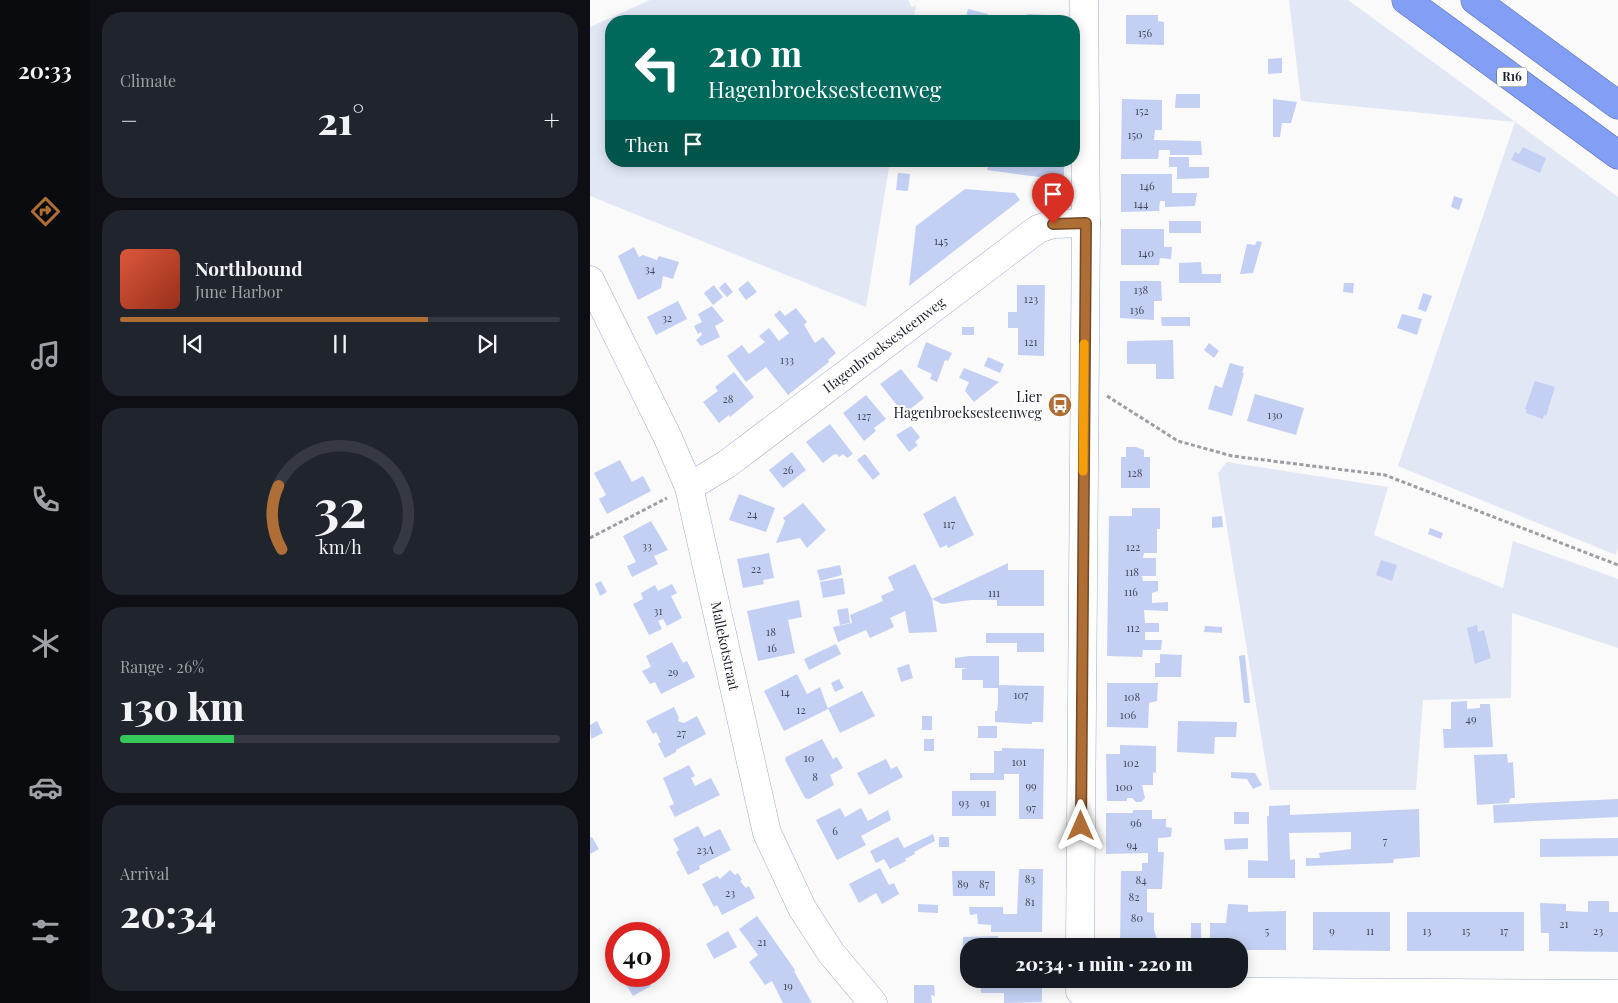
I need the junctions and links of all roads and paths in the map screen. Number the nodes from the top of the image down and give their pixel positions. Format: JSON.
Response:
{"nodes":[{"id":1,"x":1084,"y":0,"type":"edge"},
{"id":2,"x":1406,"y":0,"type":"edge"},
{"id":3,"x":1475,"y":0,"type":"edge"},
{"id":4,"x":1618,"y":105,"type":"edge"},
{"id":5,"x":1618,"y":154,"type":"edge"},
{"id":6,"x":1086,"y":223,"type":"junction"},
{"id":7,"x":590,"y":280,"type":"edge"},
{"id":8,"x":1084,"y":381,"type":"junction"},
{"id":9,"x":689,"y":487,"type":"junction"},
{"id":10,"x":590,"y":538,"type":"edge"},
{"id":11,"x":1618,"y":565,"type":"edge"},
{"id":12,"x":1080,"y":938,"type":"edge"},
{"id":13,"x":1085,"y":991,"type":"edge"},
{"id":14,"x":1618,"y":994,"type":"edge"},
{"id":15,"x":873,"y":1003,"type":"edge"}],
"edges":[{"from":1,"to":6,"type":"street"},
{"from":2,"to":5,"type":"highway","number":"R16"},
{"from":3,"to":4,"type":"highway"},
{"from":6,"to":8,"type":"street"},
{"from":6,"to":9,"type":"street","name":"Hagenbroeksesteenweg"},
{"from":7,"to":9,"type":"street","name":"Mallekotstraat"},
{"from":8,"to":11,"type":"path"},
{"from":8,"to":12,"type":"street"},
{"from":9,"to":10,"type":"path"},
{"from":9,"to":15,"type":"street","name":"Mallekotstraat"},
{"from":13,"to":14,"type":"street"}]}
